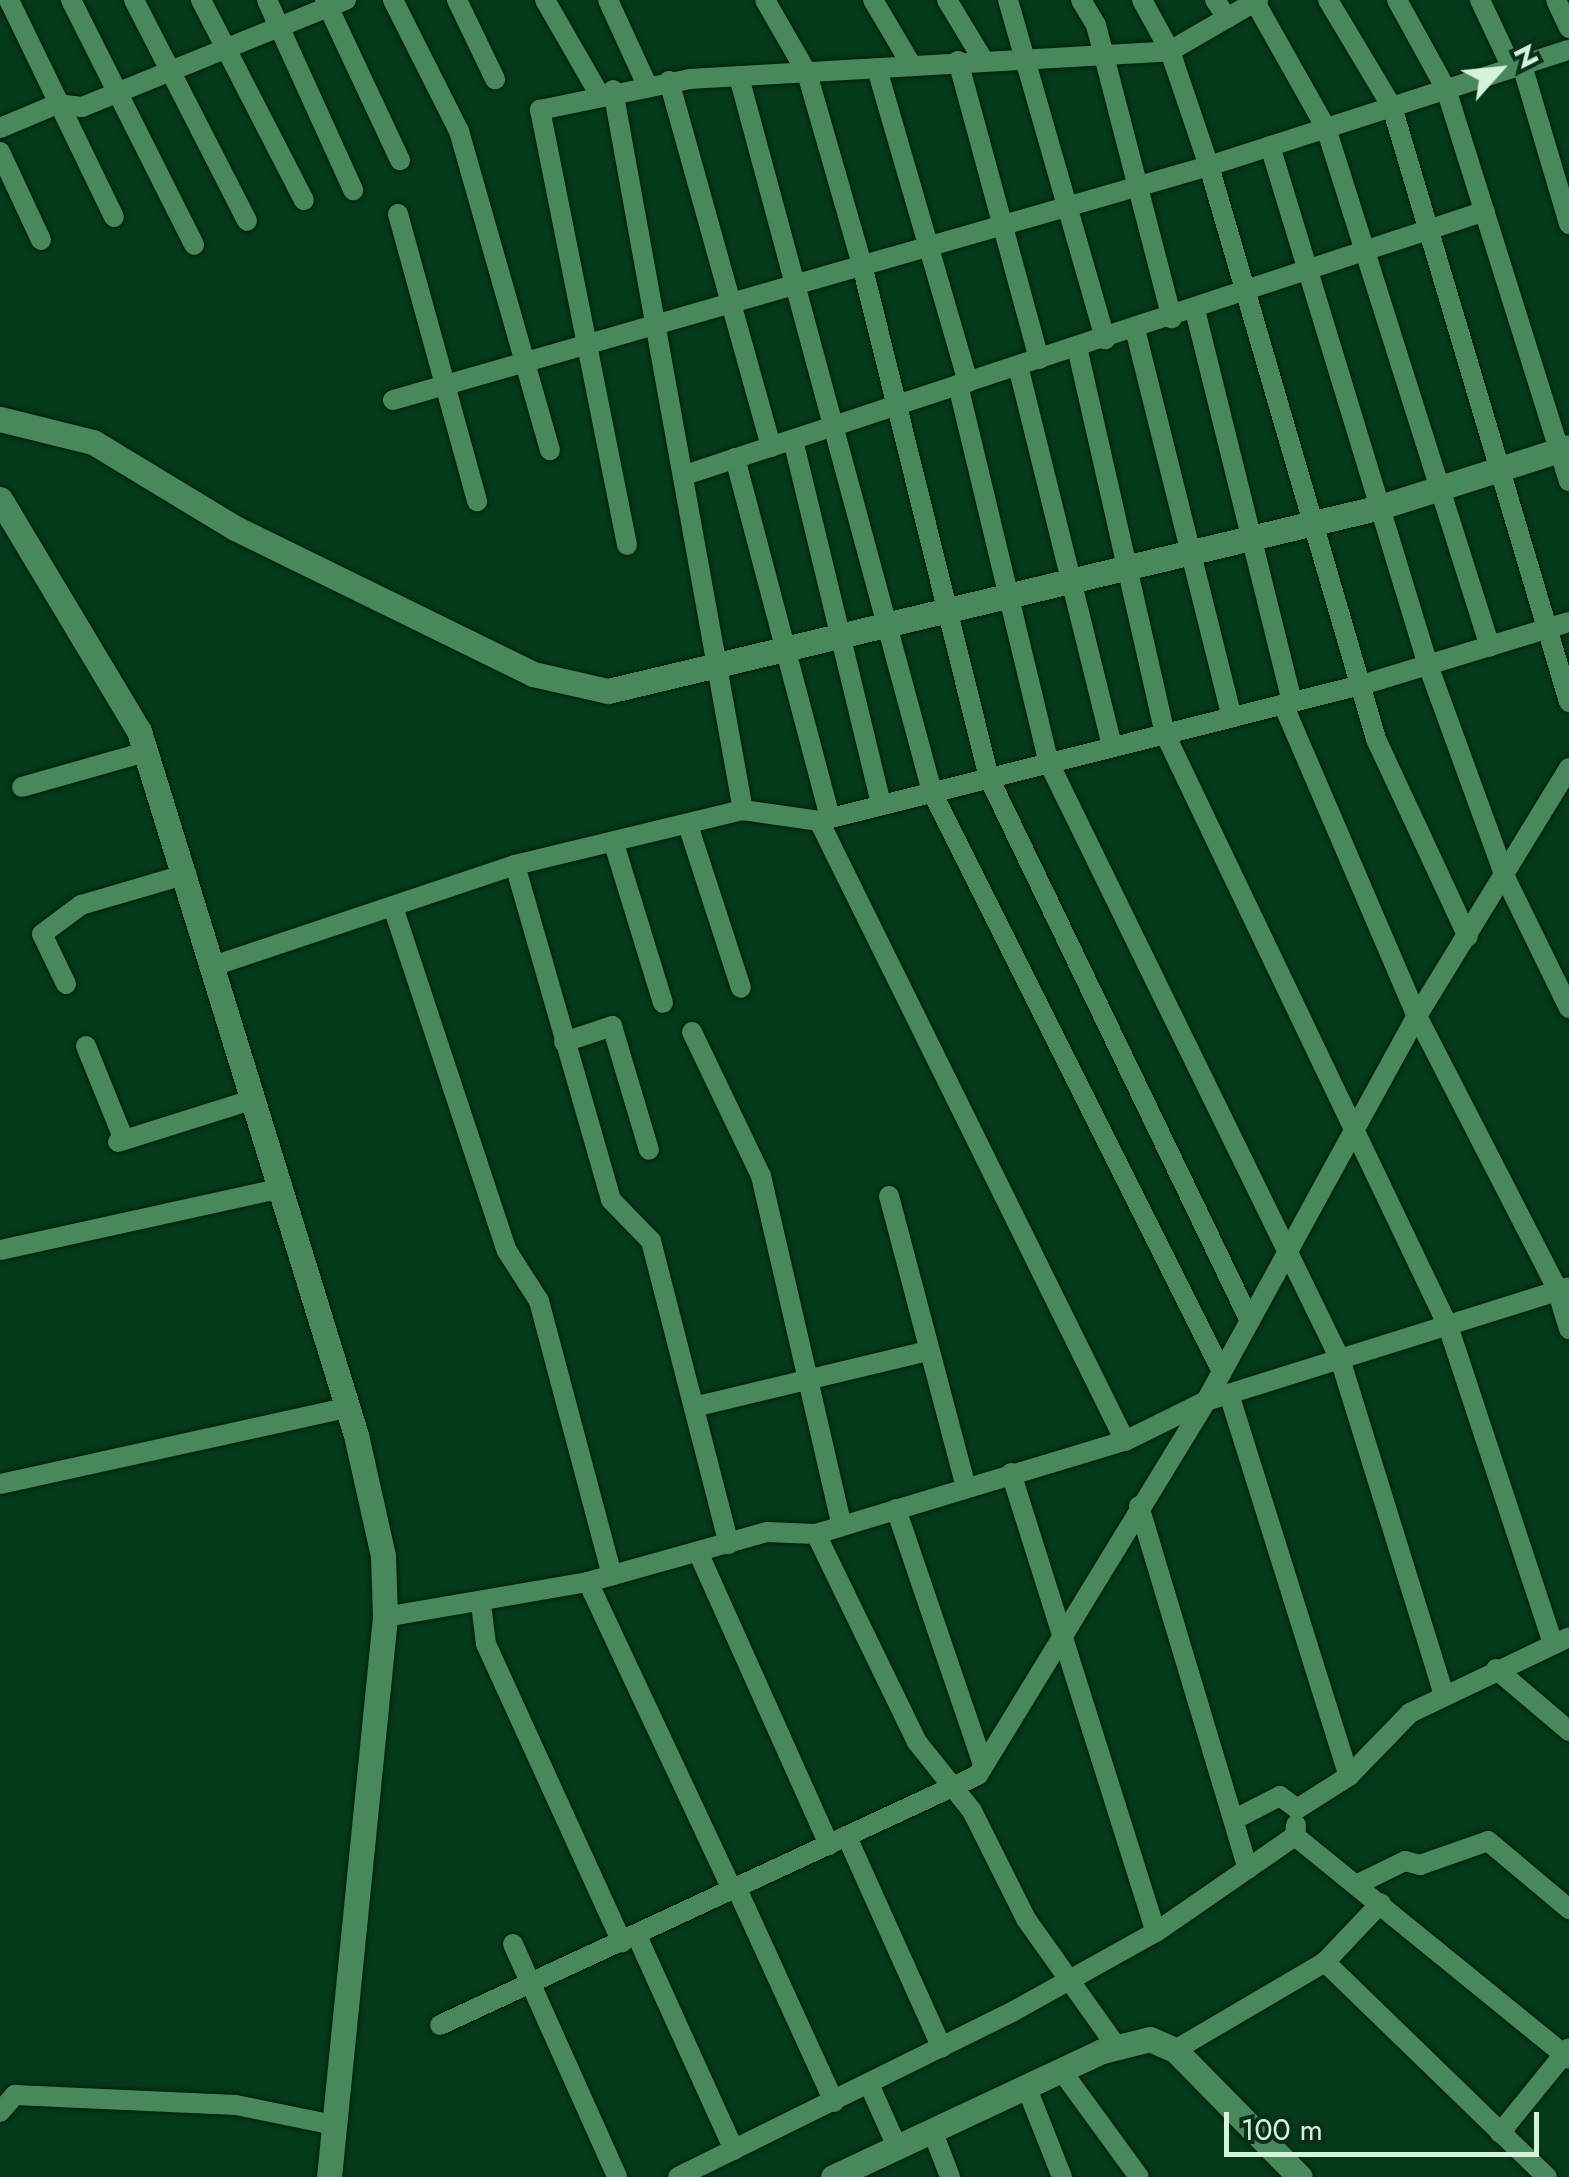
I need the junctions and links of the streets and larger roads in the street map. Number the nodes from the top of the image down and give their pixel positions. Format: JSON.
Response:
{"nodes":[{"id":1,"x":9,"y":0,"type":"edge"},
{"id":2,"x":71,"y":0,"type":"edge"},
{"id":3,"x":134,"y":0,"type":"edge"},
{"id":4,"x":201,"y":0,"type":"edge"},
{"id":5,"x":266,"y":0,"type":"edge"},
{"id":6,"x":393,"y":0,"type":"edge"},
{"id":7,"x":456,"y":0,"type":"edge"},
{"id":8,"x":545,"y":0,"type":"edge"},
{"id":9,"x":608,"y":0,"type":"edge"},
{"id":10,"x":765,"y":0,"type":"edge"},
{"id":11,"x":874,"y":0,"type":"edge"},
{"id":12,"x":947,"y":0,"type":"edge"},
{"id":13,"x":1008,"y":0,"type":"edge"},
{"id":14,"x":1081,"y":0,"type":"edge"},
{"id":15,"x":1142,"y":0,"type":"edge"},
{"id":16,"x":1328,"y":0,"type":"edge"},
{"id":17,"x":1397,"y":0,"type":"edge"},
{"id":18,"x":1480,"y":0,"type":"edge"},
{"id":19,"x":1556,"y":0,"type":"edge"},
{"id":20,"x":1256,"y":1,"type":"edge"},
{"id":21,"x":333,"y":2,"type":"edge"},
{"id":22,"x":1221,"y":9,"type":"edge"},
{"id":23,"x":280,"y":26,"type":"junction"},
{"id":24,"x":1569,"y":28,"type":"edge"},
{"id":25,"x":224,"y":50,"type":"junction"},
{"id":26,"x":1569,"y":50,"type":"edge"},
{"id":27,"x":1170,"y":51,"type":"junction"},
{"id":28,"x":1104,"y":54,"type":"junction"},
{"id":29,"x":1029,"y":55,"type":"junction"},
{"id":30,"x":982,"y":58,"type":"junction"},
{"id":31,"x":958,"y":61,"type":"junction"},
{"id":32,"x":912,"y":66,"type":"junction"},
{"id":33,"x":1517,"y":66,"type":"junction"},
{"id":34,"x":877,"y":69,"type":"junction"},
{"id":35,"x":166,"y":70,"type":"junction"},
{"id":36,"x":807,"y":74,"type":"junction"},
{"id":37,"x":739,"y":76,"type":"junction"},
{"id":38,"x":494,"y":78,"type":"dead end"},
{"id":39,"x":669,"y":81,"type":"junction"},
{"id":40,"x":646,"y":83,"type":"junction"},
{"id":41,"x":1446,"y":89,"type":"junction"},
{"id":42,"x":115,"y":90,"type":"junction"},
{"id":43,"x":606,"y":92,"type":"junction"},
{"id":44,"x":57,"y":104,"type":"junction"},
{"id":45,"x":1392,"y":107,"type":"junction"},
{"id":46,"x":0,"y":128,"type":"edge"},
{"id":47,"x":1326,"y":128,"type":"junction"},
{"id":48,"x":1270,"y":146,"type":"junction"},
{"id":49,"x":0,"y":152,"type":"edge"},
{"id":50,"x":400,"y":160,"type":"dead end"},
{"id":51,"x":1209,"y":166,"type":"junction"},
{"id":52,"x":1137,"y":186,"type":"junction"},
{"id":53,"x":353,"y":190,"type":"dead end"},
{"id":54,"x":304,"y":200,"type":"dead end"},
{"id":55,"x":1069,"y":206,"type":"junction"},
{"id":56,"x":1485,"y":211,"type":"junction"},
{"id":57,"x":398,"y":214,"type":"dead end"},
{"id":58,"x":114,"y":217,"type":"dead end"},
{"id":59,"x":247,"y":221,"type":"dead end"},
{"id":60,"x":1569,"y":224,"type":"edge"},
{"id":61,"x":1001,"y":225,"type":"junction"},
{"id":62,"x":1427,"y":232,"type":"junction"},
{"id":63,"x":41,"y":240,"type":"dead end"},
{"id":64,"x":194,"y":245,"type":"dead end"},
{"id":65,"x":929,"y":246,"type":"junction"},
{"id":66,"x":1368,"y":252,"type":"junction"},
{"id":67,"x":862,"y":265,"type":"junction"},
{"id":68,"x":1310,"y":273,"type":"junction"},
{"id":69,"x":798,"y":283,"type":"junction"},
{"id":70,"x":1246,"y":296,"type":"junction"},
{"id":71,"x":730,"y":302,"type":"junction"},
{"id":72,"x":1195,"y":310,"type":"junction"},
{"id":73,"x":1172,"y":318,"type":"junction"},
{"id":74,"x":658,"y":322,"type":"junction"},
{"id":75,"x":1134,"y":329,"type":"junction"},
{"id":76,"x":1105,"y":338,"type":"junction"},
{"id":77,"x":585,"y":342,"type":"junction"},
{"id":78,"x":1077,"y":348,"type":"junction"},
{"id":79,"x":520,"y":359,"type":"junction"},
{"id":80,"x":1039,"y":360,"type":"junction"},
{"id":81,"x":1018,"y":366,"type":"junction"},
{"id":82,"x":963,"y":383,"type":"junction"},
{"id":83,"x":442,"y":384,"type":"junction"},
{"id":84,"x":393,"y":400,"type":"dead end"},
{"id":85,"x":899,"y":405,"type":"junction"},
{"id":86,"x":0,"y":419,"type":"edge"},
{"id":87,"x":834,"y":426,"type":"junction"},
{"id":88,"x":792,"y":440,"type":"junction"},
{"id":89,"x":771,"y":446,"type":"junction"},
{"id":90,"x":1565,"y":448,"type":"edge"},
{"id":91,"x":550,"y":450,"type":"dead end"},
{"id":92,"x":734,"y":458,"type":"junction"},
{"id":93,"x":1501,"y":468,"type":"junction"},
{"id":94,"x":685,"y":474,"type":"junction"},
{"id":95,"x":1569,"y":480,"type":"edge"},
{"id":96,"x":1438,"y":489,"type":"junction"},
{"id":97,"x":0,"y":499,"type":"edge"},
{"id":98,"x":477,"y":502,"type":"dead end"},
{"id":99,"x":1377,"y":508,"type":"junction"},
{"id":100,"x":1313,"y":523,"type":"junction"},
{"id":101,"x":1253,"y":538,"type":"junction"},
{"id":102,"x":626,"y":546,"type":"dead end"},
{"id":103,"x":1191,"y":552,"type":"junction"},
{"id":104,"x":1125,"y":568,"type":"junction"},
{"id":105,"x":1069,"y":581,"type":"junction"},
{"id":106,"x":1007,"y":596,"type":"junction"},
{"id":107,"x":951,"y":609,"type":"junction"},
{"id":108,"x":1569,"y":622,"type":"edge"},
{"id":109,"x":887,"y":624,"type":"junction"},
{"id":110,"x":1544,"y":630,"type":"junction"},
{"id":111,"x":835,"y":636,"type":"junction"},
{"id":112,"x":1490,"y":646,"type":"junction"},
{"id":113,"x":784,"y":648,"type":"junction"},
{"id":114,"x":719,"y":664,"type":"junction"},
{"id":115,"x":1428,"y":665,"type":"junction"},
{"id":116,"x":1365,"y":684,"type":"junction"},
{"id":117,"x":1569,"y":702,"type":"edge"},
{"id":118,"x":1287,"y":703,"type":"junction"},
{"id":119,"x":1232,"y":717,"type":"junction"},
{"id":120,"x":1165,"y":734,"type":"junction"},
{"id":121,"x":1112,"y":747,"type":"junction"},
{"id":122,"x":146,"y":752,"type":"junction"},
{"id":123,"x":1049,"y":763,"type":"junction"},
{"id":124,"x":1569,"y":768,"type":"edge"},
{"id":125,"x":989,"y":778,"type":"junction"},
{"id":126,"x":22,"y":787,"type":"dead end"},
{"id":127,"x":932,"y":792,"type":"junction"},
{"id":128,"x":881,"y":805,"type":"junction"},
{"id":129,"x":743,"y":810,"type":"junction"},
{"id":130,"x":825,"y":819,"type":"junction"},
{"id":131,"x":688,"y":825,"type":"junction"},
{"id":132,"x":615,"y":847,"type":"junction"},
{"id":133,"x":515,"y":865,"type":"junction"},
{"id":134,"x":187,"y":874,"type":"junction"},
{"id":135,"x":1505,"y":877,"type":"junction"},
{"id":136,"x":393,"y":907,"type":"junction"},
{"id":137,"x":1468,"y":936,"type":"junction"},
{"id":138,"x":213,"y":966,"type":"junction"},
{"id":139,"x":66,"y":984,"type":"dead end"},
{"id":140,"x":742,"y":988,"type":"dead end"},
{"id":141,"x":662,"y":1003,"type":"dead end"},
{"id":142,"x":1569,"y":1008,"type":"edge"},
{"id":143,"x":1417,"y":1016,"type":"junction"},
{"id":144,"x":692,"y":1032,"type":"dead end"},
{"id":145,"x":564,"y":1042,"type":"junction"},
{"id":146,"x":86,"y":1046,"type":"dead end"},
{"id":147,"x":251,"y":1100,"type":"junction"},
{"id":148,"x":1352,"y":1136,"type":"junction"},
{"id":149,"x":649,"y":1150,"type":"dead end"},
{"id":150,"x":278,"y":1189,"type":"junction"},
{"id":151,"x":888,"y":1196,"type":"dead end"},
{"id":152,"x":0,"y":1250,"type":"edge"},
{"id":153,"x":1286,"y":1255,"type":"junction"},
{"id":154,"x":1563,"y":1290,"type":"edge"},
{"id":155,"x":1250,"y":1321,"type":"junction"},
{"id":156,"x":1448,"y":1326,"type":"junction"},
{"id":157,"x":1569,"y":1329,"type":"edge"},
{"id":158,"x":928,"y":1351,"type":"junction"},
{"id":159,"x":1340,"y":1360,"type":"junction"},
{"id":160,"x":1222,"y":1372,"type":"junction"},
{"id":161,"x":806,"y":1380,"type":"junction"},
{"id":162,"x":1228,"y":1394,"type":"junction"},
{"id":163,"x":1206,"y":1402,"type":"junction"},
{"id":164,"x":694,"y":1407,"type":"junction"},
{"id":165,"x":347,"y":1408,"type":"junction"},
{"id":166,"x":1125,"y":1441,"type":"junction"},
{"id":167,"x":1011,"y":1473,"type":"junction"},
{"id":168,"x":0,"y":1484,"type":"edge"},
{"id":169,"x":966,"y":1487,"type":"junction"},
{"id":170,"x":1139,"y":1506,"type":"junction"},
{"id":171,"x":896,"y":1509,"type":"junction"},
{"id":172,"x":842,"y":1526,"type":"junction"},
{"id":173,"x":816,"y":1534,"type":"junction"},
{"id":174,"x":729,"y":1544,"type":"junction"},
{"id":175,"x":698,"y":1552,"type":"junction"},
{"id":176,"x":612,"y":1576,"type":"junction"},
{"id":177,"x":588,"y":1582,"type":"junction"},
{"id":178,"x":481,"y":1604,"type":"junction"},
{"id":179,"x":385,"y":1617,"type":"junction"},
{"id":180,"x":1062,"y":1628,"type":"junction"},
{"id":181,"x":1561,"y":1640,"type":"edge"},
{"id":182,"x":1496,"y":1669,"type":"junction"},
{"id":183,"x":1444,"y":1695,"type":"junction"},
{"id":184,"x":1569,"y":1732,"type":"edge"},
{"id":185,"x":983,"y":1765,"type":"junction"},
{"id":186,"x":1348,"y":1776,"type":"junction"},
{"id":187,"x":951,"y":1789,"type":"junction"},
{"id":188,"x":1298,"y":1808,"type":"junction"},
{"id":189,"x":1237,"y":1818,"type":"junction"},
{"id":190,"x":1296,"y":1836,"type":"junction"},
{"id":191,"x":838,"y":1841,"type":"junction"},
{"id":192,"x":1248,"y":1869,"type":"junction"},
{"id":193,"x":1358,"y":1884,"type":"junction"},
{"id":194,"x":735,"y":1890,"type":"junction"},
{"id":195,"x":1381,"y":1903,"type":"junction"},
{"id":196,"x":1569,"y":1908,"type":"edge"},
{"id":197,"x":1156,"y":1932,"type":"junction"},
{"id":198,"x":630,"y":1939,"type":"junction"},
{"id":199,"x":513,"y":1944,"type":"dead end"},
{"id":200,"x":1325,"y":1962,"type":"junction"},
{"id":201,"x":1070,"y":1979,"type":"junction"},
{"id":202,"x":531,"y":1984,"type":"junction"},
{"id":203,"x":440,"y":2025,"type":"dead end"},
{"id":204,"x":1117,"y":2047,"type":"junction"},
{"id":205,"x":942,"y":2048,"type":"junction"},
{"id":206,"x":1175,"y":2050,"type":"junction"},
{"id":207,"x":1567,"y":2054,"type":"edge"},
{"id":208,"x":1061,"y":2070,"type":"junction"},
{"id":209,"x":869,"y":2084,"type":"junction"},
{"id":210,"x":1026,"y":2086,"type":"junction"},
{"id":211,"x":834,"y":2102,"type":"junction"},
{"id":212,"x":0,"y":2112,"type":"edge"},
{"id":213,"x":334,"y":2125,"type":"junction"},
{"id":214,"x":932,"y":2130,"type":"junction"},
{"id":215,"x":1500,"y":2134,"type":"junction"},
{"id":216,"x":898,"y":2147,"type":"junction"},
{"id":217,"x":734,"y":2150,"type":"junction"},
{"id":218,"x":329,"y":2177,"type":"edge"},
{"id":219,"x":616,"y":2177,"type":"edge"},
{"id":220,"x":678,"y":2177,"type":"edge"},
{"id":221,"x":833,"y":2177,"type":"edge"},
{"id":222,"x":950,"y":2177,"type":"edge"},
{"id":223,"x":1062,"y":2177,"type":"edge"},
{"id":224,"x":1138,"y":2177,"type":"edge"},
{"id":225,"x":1300,"y":2177,"type":"edge"},
{"id":226,"x":1547,"y":2177,"type":"edge"}],
"edges":[{"from":1,"to":44,"type":"street"},
{"from":2,"to":42,"type":"street"},
{"from":3,"to":35,"type":"street"},
{"from":4,"to":25,"type":"street"},
{"from":5,"to":23,"type":"street"},
{"from":6,"to":79,"type":"street"},
{"from":7,"to":38,"type":"street"},
{"from":8,"to":43,"type":"street"},
{"from":9,"to":40,"type":"street"},
{"from":10,"to":36,"type":"street"},
{"from":11,"to":32,"type":"street"},
{"from":12,"to":30,"type":"street"},
{"from":13,"to":29,"type":"street"},
{"from":14,"to":28,"type":"street"},
{"from":15,"to":27,"type":"street"},
{"from":16,"to":45,"type":"street"},
{"from":17,"to":41,"type":"street"},
{"from":18,"to":33,"type":"street"},
{"from":19,"to":24,"type":"street"},
{"from":20,"to":22,"type":"street"},
{"from":20,"to":47,"type":"street"},
{"from":21,"to":23,"type":"street"},
{"from":21,"to":50,"type":"street"},
{"from":22,"to":27,"type":"street"},
{"from":23,"to":25,"type":"street"},
{"from":23,"to":53,"type":"street"},
{"from":25,"to":35,"type":"street"},
{"from":25,"to":54,"type":"street"},
{"from":26,"to":33,"type":"street"},
{"from":27,"to":28,"type":"street"},
{"from":27,"to":51,"type":"street"},
{"from":28,"to":29,"type":"street"},
{"from":28,"to":52,"type":"street"},
{"from":29,"to":30,"type":"street"},
{"from":29,"to":55,"type":"street"},
{"from":30,"to":31,"type":"street"},
{"from":31,"to":32,"type":"street"},
{"from":31,"to":61,"type":"street"},
{"from":32,"to":34,"type":"street"},
{"from":33,"to":41,"type":"street"},
{"from":33,"to":60,"type":"street"},
{"from":34,"to":36,"type":"street"},
{"from":34,"to":65,"type":"street"},
{"from":35,"to":42,"type":"street"},
{"from":35,"to":59,"type":"street"},
{"from":36,"to":37,"type":"street"},
{"from":36,"to":67,"type":"street"},
{"from":37,"to":39,"type":"street"},
{"from":37,"to":69,"type":"street"},
{"from":39,"to":40,"type":"street"},
{"from":39,"to":71,"type":"street"},
{"from":40,"to":43,"type":"street"},
{"from":41,"to":45,"type":"street"},
{"from":41,"to":56,"type":"street"},
{"from":42,"to":44,"type":"street"},
{"from":42,"to":64,"type":"street"},
{"from":43,"to":74,"type":"street"},
{"from":43,"to":77,"type":"street"},
{"from":44,"to":46,"type":"street"},
{"from":44,"to":58,"type":"street"},
{"from":45,"to":47,"type":"street"},
{"from":45,"to":62,"type":"street"},
{"from":47,"to":48,"type":"street"},
{"from":47,"to":66,"type":"street"},
{"from":48,"to":51,"type":"street"},
{"from":48,"to":68,"type":"street"},
{"from":49,"to":63,"type":"street"},
{"from":51,"to":52,"type":"street"},
{"from":51,"to":70,"type":"street"},
{"from":52,"to":55,"type":"street"},
{"from":52,"to":73,"type":"street"},
{"from":55,"to":61,"type":"street"},
{"from":55,"to":76,"type":"street"},
{"from":56,"to":62,"type":"street"},
{"from":56,"to":90,"type":"street"},
{"from":57,"to":83,"type":"street"},
{"from":61,"to":65,"type":"street"},
{"from":61,"to":80,"type":"street"},
{"from":62,"to":66,"type":"street"},
{"from":62,"to":93,"type":"street"},
{"from":65,"to":67,"type":"street"},
{"from":65,"to":82,"type":"street"},
{"from":66,"to":68,"type":"street"},
{"from":66,"to":96,"type":"street"},
{"from":67,"to":69,"type":"street"},
{"from":67,"to":85,"type":"street"},
{"from":68,"to":70,"type":"street"},
{"from":68,"to":99,"type":"street"},
{"from":69,"to":71,"type":"street"},
{"from":69,"to":87,"type":"street"},
{"from":70,"to":72,"type":"street"},
{"from":70,"to":100,"type":"street"},
{"from":71,"to":74,"type":"street"},
{"from":71,"to":89,"type":"street"},
{"from":72,"to":73,"type":"street"},
{"from":72,"to":101,"type":"street"},
{"from":73,"to":75,"type":"street"},
{"from":74,"to":77,"type":"street"},
{"from":74,"to":94,"type":"street"},
{"from":75,"to":76,"type":"street"},
{"from":75,"to":103,"type":"street"},
{"from":76,"to":78,"type":"street"},
{"from":77,"to":79,"type":"street"},
{"from":77,"to":102,"type":"street"},
{"from":78,"to":80,"type":"street"},
{"from":78,"to":104,"type":"street"},
{"from":79,"to":83,"type":"street"},
{"from":79,"to":91,"type":"street"},
{"from":80,"to":81,"type":"street"},
{"from":81,"to":82,"type":"street"},
{"from":81,"to":105,"type":"street"},
{"from":82,"to":85,"type":"street"},
{"from":82,"to":106,"type":"street"},
{"from":83,"to":84,"type":"street"},
{"from":83,"to":98,"type":"street"},
{"from":85,"to":87,"type":"street"},
{"from":85,"to":107,"type":"street"},
{"from":86,"to":114,"type":"street"},
{"from":87,"to":88,"type":"street"},
{"from":87,"to":109,"type":"street"},
{"from":88,"to":89,"type":"street"},
{"from":88,"to":111,"type":"street"},
{"from":89,"to":92,"type":"street"},
{"from":90,"to":93,"type":"street"},
{"from":90,"to":95,"type":"street"},
{"from":92,"to":94,"type":"street"},
{"from":92,"to":113,"type":"street"},
{"from":93,"to":96,"type":"street"},
{"from":93,"to":110,"type":"street"},
{"from":94,"to":114,"type":"street"},
{"from":96,"to":99,"type":"street"},
{"from":96,"to":112,"type":"street"},
{"from":97,"to":122,"type":"street"},
{"from":99,"to":100,"type":"street"},
{"from":99,"to":115,"type":"street"},
{"from":100,"to":101,"type":"street"},
{"from":100,"to":116,"type":"street"},
{"from":101,"to":103,"type":"street"},
{"from":101,"to":118,"type":"street"},
{"from":103,"to":104,"type":"street"},
{"from":103,"to":119,"type":"street"},
{"from":104,"to":105,"type":"street"},
{"from":104,"to":120,"type":"street"},
{"from":105,"to":106,"type":"street"},
{"from":105,"to":121,"type":"street"},
{"from":106,"to":107,"type":"street"},
{"from":106,"to":123,"type":"street"},
{"from":107,"to":109,"type":"street"},
{"from":107,"to":125,"type":"street"},
{"from":108,"to":110,"type":"street"},
{"from":109,"to":111,"type":"street"},
{"from":109,"to":127,"type":"street"},
{"from":110,"to":112,"type":"street"},
{"from":110,"to":117,"type":"street"},
{"from":111,"to":113,"type":"street"},
{"from":111,"to":128,"type":"street"},
{"from":112,"to":115,"type":"street"},
{"from":113,"to":114,"type":"street"},
{"from":113,"to":130,"type":"street"},
{"from":114,"to":129,"type":"street"},
{"from":115,"to":116,"type":"street"},
{"from":115,"to":135,"type":"street"},
{"from":116,"to":118,"type":"street"},
{"from":116,"to":137,"type":"street"},
{"from":118,"to":119,"type":"street"},
{"from":118,"to":143,"type":"street"},
{"from":119,"to":120,"type":"street"},
{"from":120,"to":121,"type":"street"},
{"from":120,"to":148,"type":"street"},
{"from":121,"to":123,"type":"street"},
{"from":122,"to":126,"type":"street"},
{"from":122,"to":134,"type":"street"},
{"from":123,"to":125,"type":"street"},
{"from":123,"to":153,"type":"street"},
{"from":124,"to":135,"type":"street"},
{"from":125,"to":127,"type":"street"},
{"from":125,"to":155,"type":"street"},
{"from":127,"to":128,"type":"street"},
{"from":127,"to":160,"type":"street"},
{"from":128,"to":130,"type":"street"},
{"from":129,"to":130,"type":"street"},
{"from":129,"to":131,"type":"street"},
{"from":130,"to":166,"type":"street"},
{"from":131,"to":132,"type":"street"},
{"from":131,"to":140,"type":"street"},
{"from":132,"to":133,"type":"street"},
{"from":132,"to":141,"type":"street"},
{"from":133,"to":136,"type":"street"},
{"from":133,"to":145,"type":"street"},
{"from":134,"to":138,"type":"street"},
{"from":134,"to":139,"type":"street"},
{"from":135,"to":137,"type":"street"},
{"from":135,"to":142,"type":"street"},
{"from":136,"to":138,"type":"street"},
{"from":136,"to":176,"type":"street"},
{"from":137,"to":143,"type":"street"},
{"from":138,"to":147,"type":"street"},
{"from":143,"to":148,"type":"street"},
{"from":143,"to":154,"type":"street"},
{"from":144,"to":161,"type":"street"},
{"from":145,"to":149,"type":"street"},
{"from":145,"to":164,"type":"street"},
{"from":146,"to":147,"type":"street"},
{"from":147,"to":150,"type":"street"},
{"from":148,"to":153,"type":"street"},
{"from":148,"to":156,"type":"street"},
{"from":150,"to":152,"type":"street"},
{"from":150,"to":165,"type":"street"},
{"from":151,"to":158,"type":"street"},
{"from":153,"to":155,"type":"street"},
{"from":153,"to":159,"type":"street"},
{"from":154,"to":156,"type":"street"},
{"from":154,"to":157,"type":"street"},
{"from":155,"to":160,"type":"street"},
{"from":156,"to":159,"type":"street"},
{"from":156,"to":181,"type":"street"},
{"from":158,"to":161,"type":"street"},
{"from":158,"to":169,"type":"street"},
{"from":159,"to":162,"type":"street"},
{"from":159,"to":183,"type":"street"},
{"from":160,"to":163,"type":"street"},
{"from":161,"to":164,"type":"street"},
{"from":161,"to":172,"type":"street"},
{"from":162,"to":163,"type":"street"},
{"from":162,"to":186,"type":"street"},
{"from":163,"to":166,"type":"street"},
{"from":163,"to":170,"type":"street"},
{"from":164,"to":174,"type":"street"},
{"from":165,"to":168,"type":"street"},
{"from":165,"to":179,"type":"street"},
{"from":166,"to":167,"type":"street"},
{"from":167,"to":169,"type":"street"},
{"from":167,"to":180,"type":"street"},
{"from":169,"to":171,"type":"street"},
{"from":170,"to":180,"type":"street"},
{"from":170,"to":189,"type":"street"},
{"from":171,"to":172,"type":"street"},
{"from":171,"to":185,"type":"street"},
{"from":172,"to":173,"type":"street"},
{"from":173,"to":174,"type":"street"},
{"from":173,"to":187,"type":"street"},
{"from":174,"to":175,"type":"street"},
{"from":175,"to":176,"type":"street"},
{"from":175,"to":191,"type":"street"},
{"from":176,"to":177,"type":"street"},
{"from":177,"to":178,"type":"street"},
{"from":177,"to":194,"type":"street"},
{"from":178,"to":179,"type":"street"},
{"from":178,"to":198,"type":"street"},
{"from":179,"to":213,"type":"street"},
{"from":180,"to":185,"type":"street"},
{"from":180,"to":197,"type":"street"},
{"from":181,"to":182,"type":"street"},
{"from":182,"to":183,"type":"street"},
{"from":182,"to":184,"type":"street"},
{"from":183,"to":186,"type":"street"},
{"from":185,"to":187,"type":"street"},
{"from":186,"to":188,"type":"street"},
{"from":187,"to":191,"type":"street"},
{"from":187,"to":201,"type":"street"},
{"from":188,"to":189,"type":"street"},
{"from":188,"to":190,"type":"street"},
{"from":189,"to":192,"type":"street"},
{"from":190,"to":192,"type":"street"},
{"from":190,"to":193,"type":"street"},
{"from":191,"to":194,"type":"street"},
{"from":191,"to":205,"type":"street"},
{"from":192,"to":197,"type":"street"},
{"from":193,"to":195,"type":"street"},
{"from":193,"to":196,"type":"street"},
{"from":194,"to":198,"type":"street"},
{"from":194,"to":211,"type":"street"},
{"from":195,"to":200,"type":"street"},
{"from":195,"to":207,"type":"street"},
{"from":197,"to":201,"type":"street"},
{"from":198,"to":202,"type":"street"},
{"from":198,"to":217,"type":"street"},
{"from":199,"to":202,"type":"street"},
{"from":200,"to":206,"type":"street"},
{"from":200,"to":215,"type":"street"},
{"from":201,"to":204,"type":"street"},
{"from":201,"to":205,"type":"street"},
{"from":202,"to":203,"type":"street"},
{"from":202,"to":219,"type":"street"},
{"from":204,"to":206,"type":"street"},
{"from":204,"to":208,"type":"street"},
{"from":205,"to":209,"type":"street"},
{"from":206,"to":225,"type":"street"},
{"from":207,"to":215,"type":"street"},
{"from":208,"to":210,"type":"street"},
{"from":208,"to":224,"type":"street"},
{"from":209,"to":211,"type":"street"},
{"from":209,"to":216,"type":"street"},
{"from":210,"to":214,"type":"street"},
{"from":210,"to":223,"type":"street"},
{"from":211,"to":217,"type":"street"},
{"from":212,"to":213,"type":"street"},
{"from":213,"to":218,"type":"street"},
{"from":214,"to":216,"type":"street"},
{"from":214,"to":222,"type":"street"},
{"from":215,"to":226,"type":"street"},
{"from":216,"to":221,"type":"street"},
{"from":217,"to":220,"type":"street"}]}
